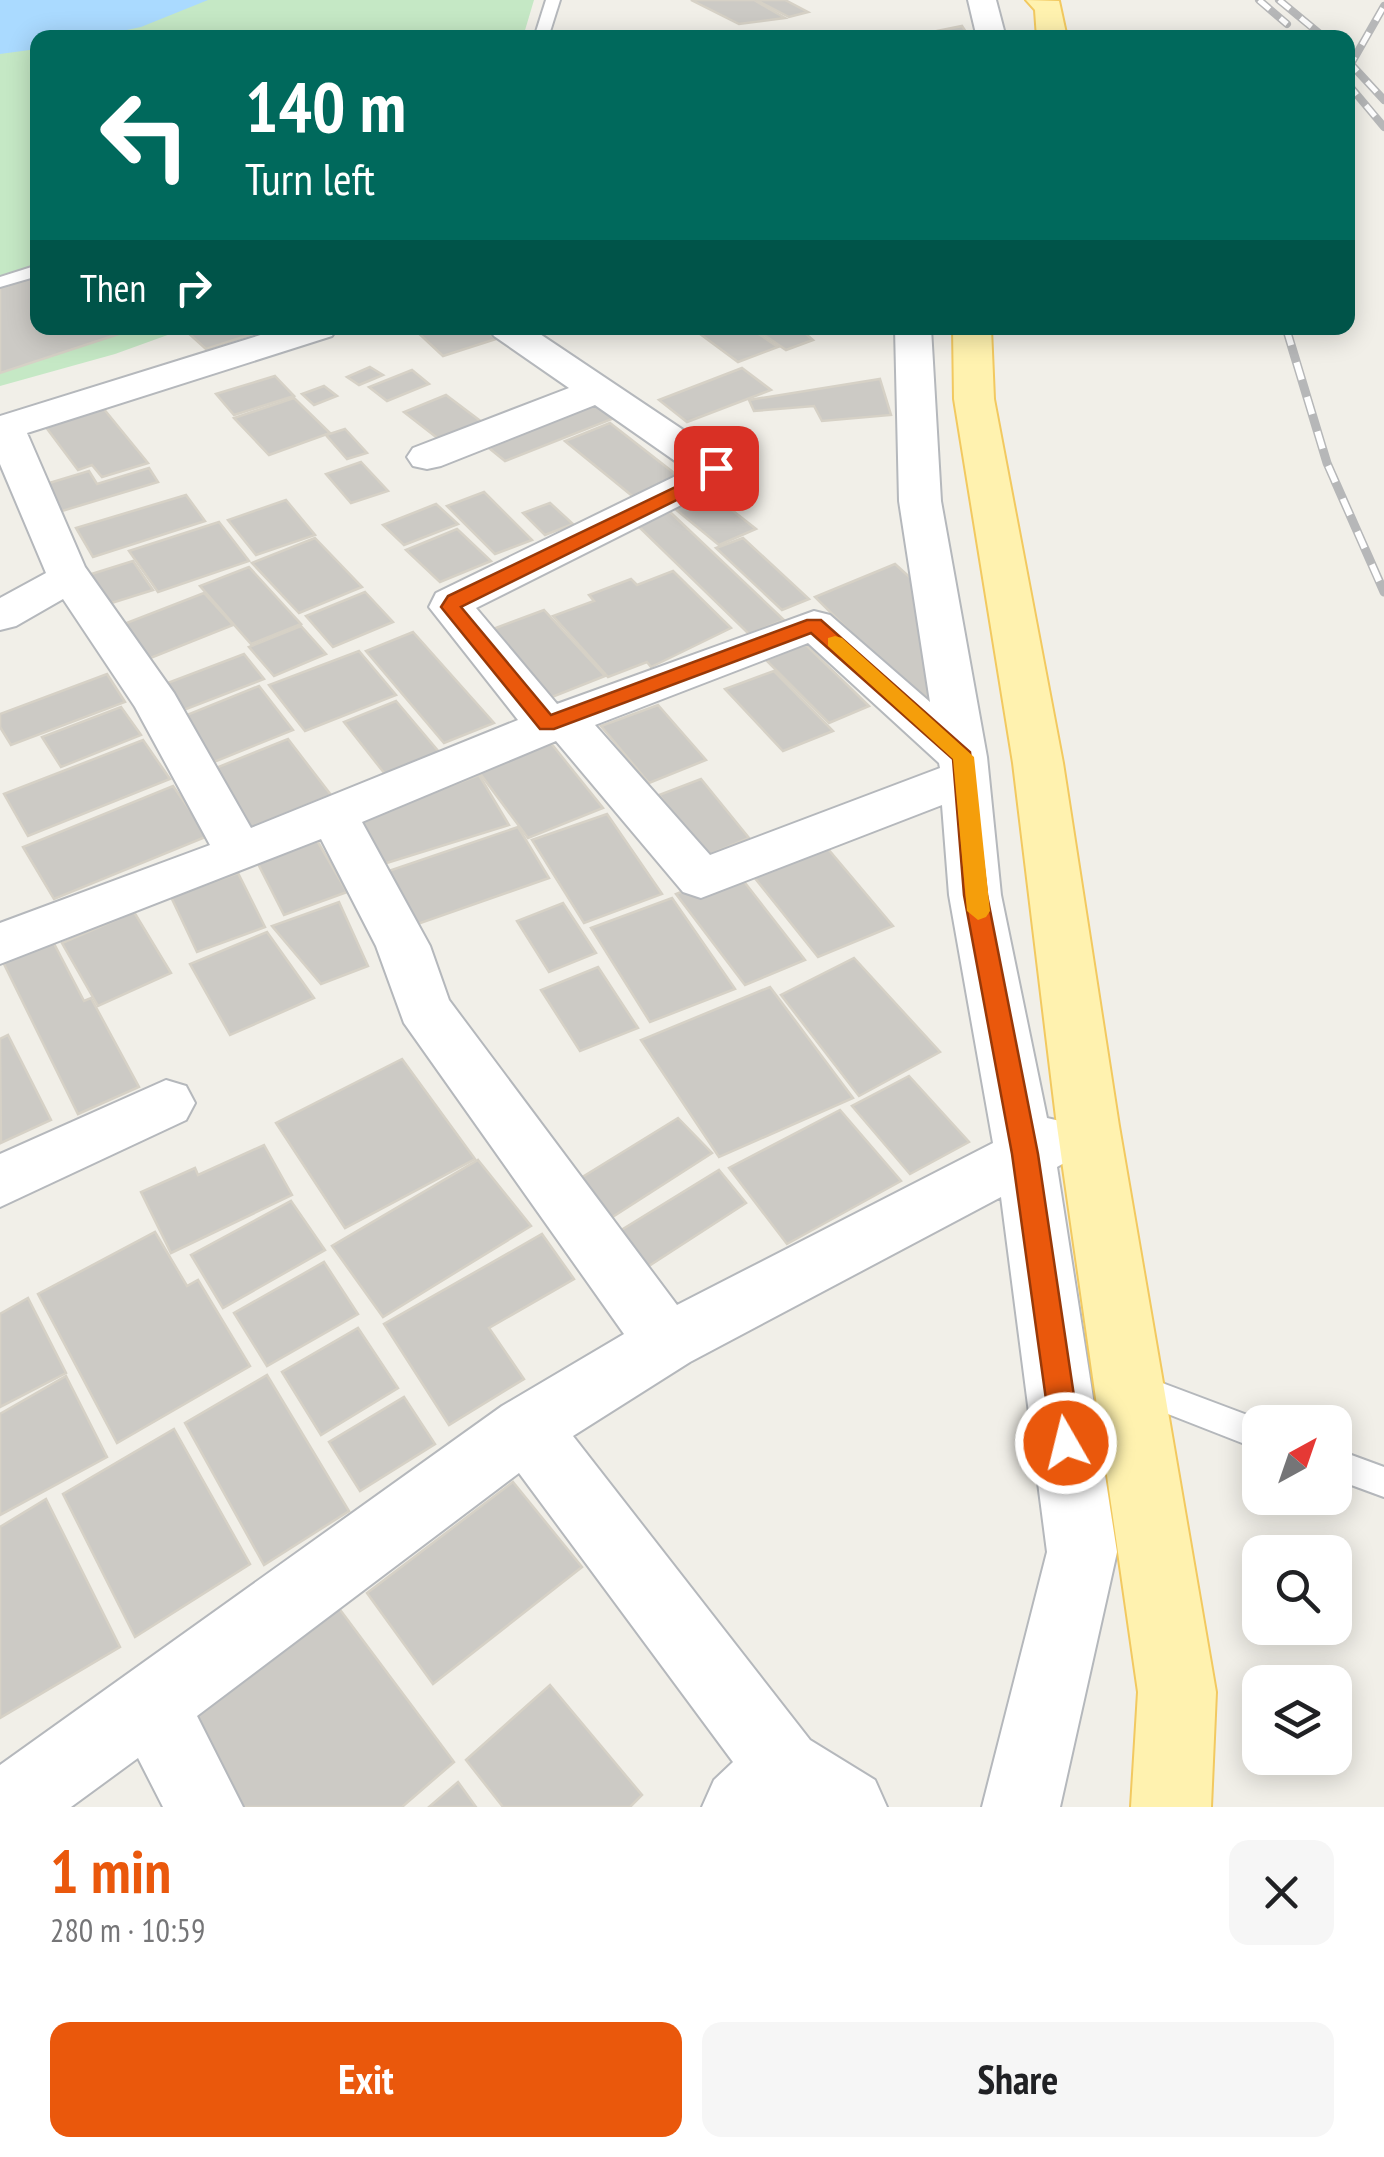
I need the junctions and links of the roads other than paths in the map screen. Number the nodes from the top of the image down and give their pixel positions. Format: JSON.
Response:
{"nodes":[{"id":1,"x":552,"y":0,"type":"edge"},
{"id":2,"x":982,"y":0,"type":"edge"},
{"id":3,"x":1041,"y":0,"type":"edge"},
{"id":4,"x":543,"y":30,"type":"edge"},
{"id":5,"x":990,"y":30,"type":"edge"},
{"id":6,"x":1051,"y":30,"type":"edge"},
{"id":7,"x":30,"y":273,"type":"edge"},
{"id":8,"x":0,"y":282,"type":"edge"},
{"id":9,"x":298,"y":335,"type":"edge"},
{"id":10,"x":517,"y":335,"type":"edge"},
{"id":11,"x":913,"y":335,"type":"edge"},
{"id":12,"x":972,"y":335,"type":"edge"},
{"id":13,"x":596,"y":391,"type":"junction"},
{"id":14,"x":2,"y":429,"type":"edge"},
{"id":15,"x":427,"y":457,"type":"dead end"},
{"id":16,"x":70,"y":577,"type":"junction"},
{"id":17,"x":0,"y":616,"type":"edge"},
{"id":18,"x":556,"y":722,"type":"junction"},
{"id":19,"x":964,"y":767,"type":"junction"},
{"id":20,"x":333,"y":814,"type":"junction"},
{"id":21,"x":240,"y":853,"type":"junction"},
{"id":22,"x":0,"y":944,"type":"edge"},
{"id":23,"x":166,"y":1102,"type":"dead end"},
{"id":24,"x":1088,"y":1126,"type":"junction"},
{"id":25,"x":1025,"y":1154,"type":"junction"},
{"id":26,"x":0,"y":1182,"type":"edge"},
{"id":27,"x":667,"y":1342,"type":"junction"},
{"id":28,"x":1129,"y":1384,"type":"junction"},
{"id":29,"x":526,"y":1428,"type":"junction"},
{"id":30,"x":1242,"y":1428,"type":"edge"},
{"id":31,"x":1352,"y":1470,"type":"edge"},
{"id":32,"x":1384,"y":1482,"type":"edge"},
{"id":33,"x":150,"y":1704,"type":"junction"},
{"id":34,"x":762,"y":1787,"type":"edge"},
{"id":35,"x":6,"y":1794,"type":"edge"},
{"id":36,"x":204,"y":1807,"type":"edge"},
{"id":37,"x":848,"y":1807,"type":"edge"},
{"id":38,"x":1022,"y":1807,"type":"edge"},
{"id":39,"x":1172,"y":1807,"type":"edge"}],
"edges":[{"from":1,"to":4,"type":"lane"},
{"from":2,"to":5,"type":"street"},
{"from":3,"to":6,"type":"main road"},
{"from":7,"to":8,"type":"lane"},
{"from":9,"to":14,"type":"street"},
{"from":10,"to":13,"type":"street"},
{"from":11,"to":19,"type":"street"},
{"from":12,"to":24,"type":"main road"},
{"from":13,"to":15,"type":"street"},
{"from":13,"to":18,"type":"street"},
{"from":14,"to":16,"type":"street"},
{"from":16,"to":17,"type":"street"},
{"from":16,"to":21,"type":"street"},
{"from":18,"to":19,"type":"street"},
{"from":18,"to":19,"type":"street"},
{"from":18,"to":20,"type":"street"},
{"from":19,"to":25,"type":"street"},
{"from":20,"to":21,"type":"street"},
{"from":20,"to":27,"type":"street"},
{"from":21,"to":22,"type":"street"},
{"from":23,"to":26,"type":"street"},
{"from":24,"to":25,"type":"street"},
{"from":24,"to":28,"type":"main road"},
{"from":25,"to":27,"type":"street"},
{"from":25,"to":38,"type":"street"},
{"from":27,"to":29,"type":"street"},
{"from":28,"to":30,"type":"lane"},
{"from":28,"to":39,"type":"main road"},
{"from":29,"to":33,"type":"street"},
{"from":29,"to":34,"type":"street"},
{"from":31,"to":32,"type":"lane"},
{"from":33,"to":35,"type":"street"},
{"from":33,"to":36,"type":"street"},
{"from":34,"to":37,"type":"street"}]}
